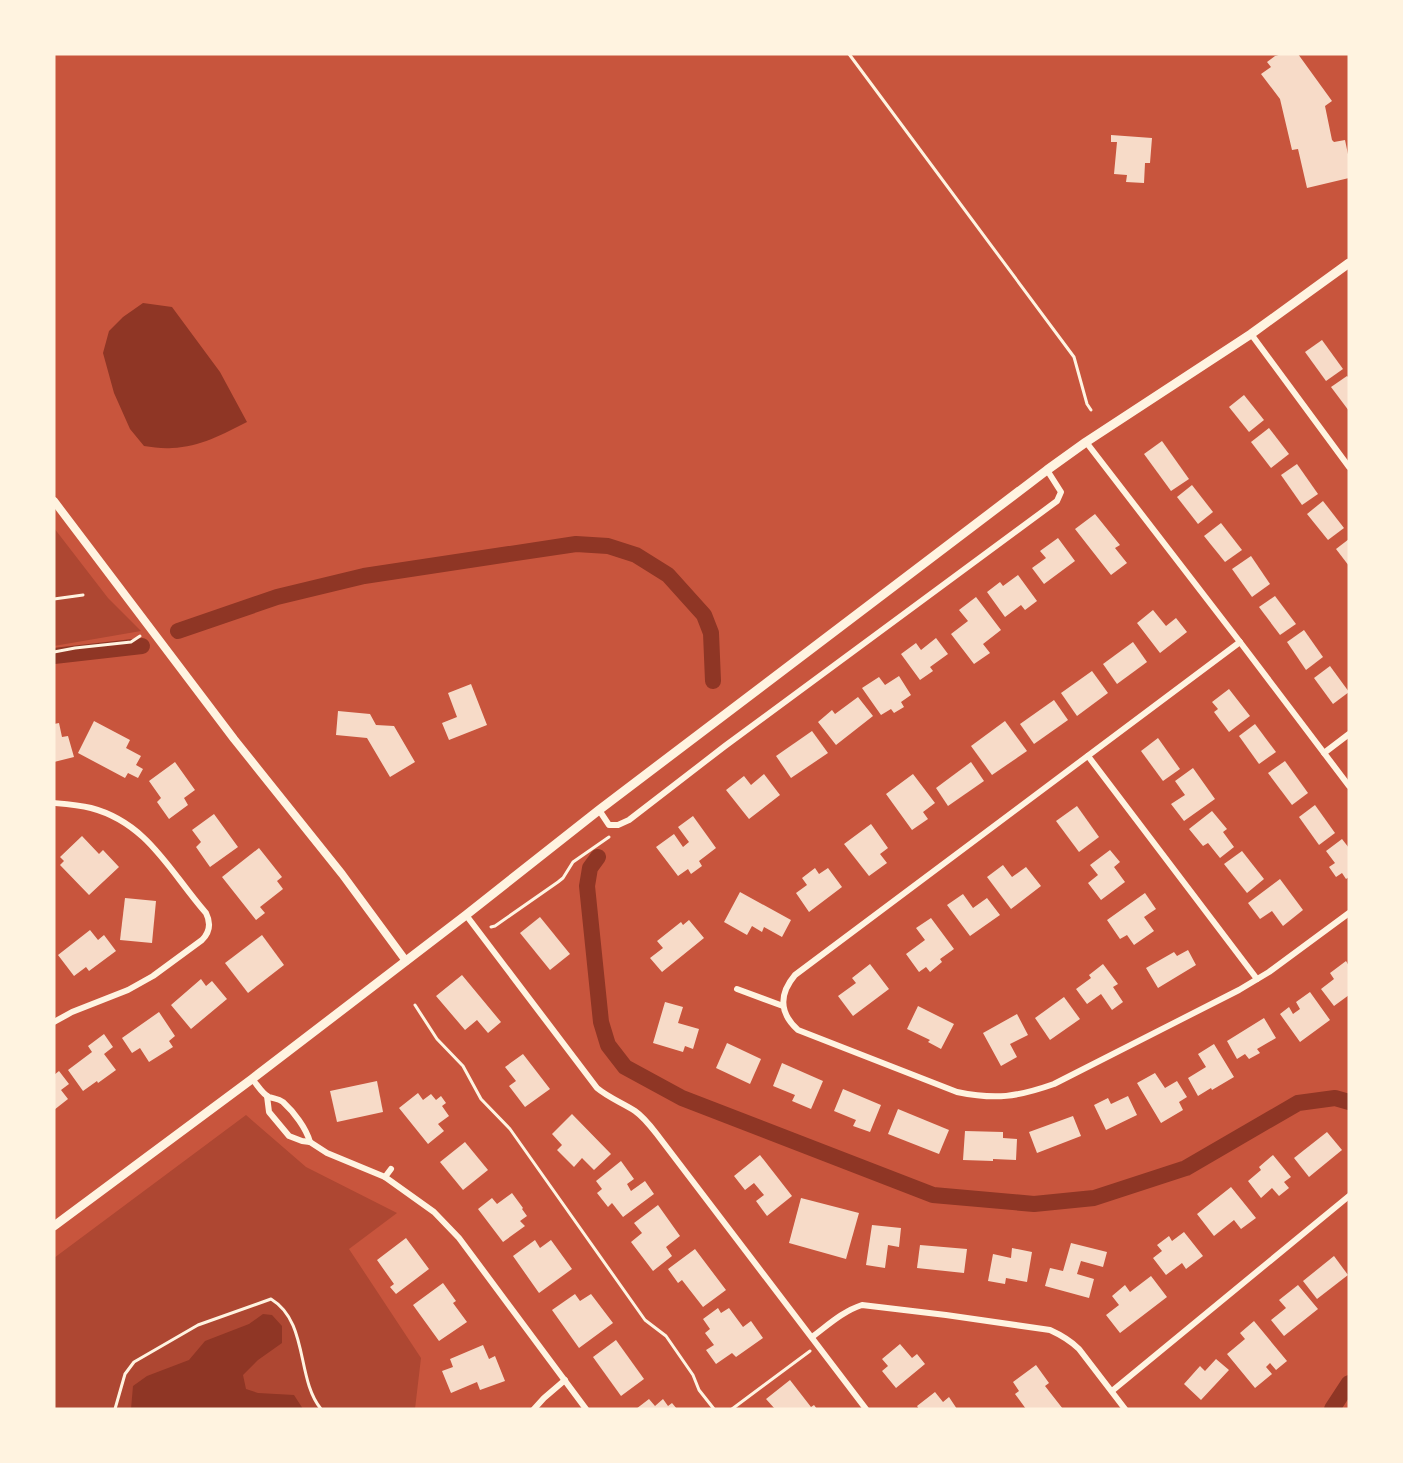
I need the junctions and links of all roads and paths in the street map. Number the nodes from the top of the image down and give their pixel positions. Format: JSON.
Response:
{"nodes":[{"id":1,"x":849,"y":54,"type":"edge"},
{"id":2,"x":1349,"y":263,"type":"edge"},
{"id":3,"x":1251,"y":334,"type":"junction"},
{"id":4,"x":1091,"y":410,"type":"dead end"},
{"id":5,"x":1086,"y":442,"type":"junction"},
{"id":6,"x":1349,"y":467,"type":"edge"},
{"id":7,"x":1047,"y":470,"type":"junction"},
{"id":8,"x":54,"y":501,"type":"edge"},
{"id":9,"x":83,"y":595,"type":"dead end"},
{"id":10,"x":54,"y":599,"type":"edge"},
{"id":11,"x":140,"y":636,"type":"dead end"},
{"id":12,"x":1240,"y":642,"type":"junction"},
{"id":13,"x":54,"y":652,"type":"edge"},
{"id":14,"x":1349,"y":734,"type":"edge"},
{"id":15,"x":1324,"y":753,"type":"junction"},
{"id":16,"x":1088,"y":756,"type":"junction"},
{"id":17,"x":1349,"y":786,"type":"edge"},
{"id":18,"x":54,"y":803,"type":"edge"},
{"id":19,"x":599,"y":810,"type":"junction"},
{"id":20,"x":609,"y":837,"type":"dead end"},
{"id":21,"x":1349,"y":913,"type":"edge"},
{"id":22,"x":466,"y":915,"type":"junction"},
{"id":23,"x":491,"y":927,"type":"dead end"},
{"id":24,"x":406,"y":961,"type":"junction"},
{"id":25,"x":1257,"y":979,"type":"junction"},
{"id":26,"x":737,"y":989,"type":"dead end"},
{"id":27,"x":415,"y":1005,"type":"dead end"},
{"id":28,"x":783,"y":1006,"type":"junction"},
{"id":29,"x":54,"y":1023,"type":"edge"},
{"id":30,"x":252,"y":1078,"type":"junction"},
{"id":31,"x":267,"y":1096,"type":"junction"},
{"id":32,"x":310,"y":1142,"type":"junction"},
{"id":33,"x":391,"y":1169,"type":"dead end"},
{"id":34,"x":386,"y":1177,"type":"junction"},
{"id":35,"x":1349,"y":1196,"type":"edge"},
{"id":36,"x":54,"y":1226,"type":"edge"},
{"id":37,"x":812,"y":1337,"type":"junction"},
{"id":38,"x":818,"y":1345,"type":"junction"},
{"id":39,"x":565,"y":1380,"type":"junction"},
{"id":40,"x":1112,"y":1391,"type":"junction"},
{"id":41,"x":115,"y":1409,"type":"edge"},
{"id":42,"x":321,"y":1409,"type":"edge"},
{"id":43,"x":534,"y":1409,"type":"edge"},
{"id":44,"x":586,"y":1409,"type":"edge"},
{"id":45,"x":714,"y":1409,"type":"edge"},
{"id":46,"x":732,"y":1409,"type":"edge"},
{"id":47,"x":866,"y":1409,"type":"edge"},
{"id":48,"x":1125,"y":1409,"type":"edge"}],
"edges":[{"from":1,"to":4,"type":"path"},
{"from":2,"to":3,"type":"main road"},
{"from":3,"to":5,"type":"main road"},
{"from":3,"to":6,"type":"street"},
{"from":5,"to":7,"type":"main road"},
{"from":5,"to":12,"type":"street"},
{"from":7,"to":19,"type":"main road"},
{"from":7,"to":19,"type":"street"},
{"from":8,"to":24,"type":"street"},
{"from":9,"to":10,"type":"path"},
{"from":11,"to":13,"type":"path"},
{"from":12,"to":15,"type":"street"},
{"from":12,"to":16,"type":"street"},
{"from":14,"to":15,"type":"street"},
{"from":15,"to":17,"type":"street"},
{"from":16,"to":25,"type":"street"},
{"from":16,"to":28,"type":"street"},
{"from":18,"to":29,"type":"street"},
{"from":19,"to":22,"type":"main road"},
{"from":20,"to":23,"type":"path"},
{"from":21,"to":25,"type":"street"},
{"from":22,"to":24,"type":"main road"},
{"from":22,"to":37,"type":"street"},
{"from":24,"to":30,"type":"main road"},
{"from":25,"to":28,"type":"street"},
{"from":26,"to":28,"type":"street"},
{"from":27,"to":45,"type":"path"},
{"from":30,"to":31,"type":"street"},
{"from":30,"to":36,"type":"main road"},
{"from":31,"to":32,"type":"street"},
{"from":31,"to":32,"type":"street"},
{"from":32,"to":34,"type":"street"},
{"from":33,"to":34,"type":"street"},
{"from":34,"to":39,"type":"street"},
{"from":35,"to":40,"type":"street"},
{"from":37,"to":38,"type":"street"},
{"from":37,"to":40,"type":"street"},
{"from":38,"to":46,"type":"path"},
{"from":38,"to":47,"type":"street"},
{"from":39,"to":43,"type":"street"},
{"from":39,"to":44,"type":"street"},
{"from":40,"to":48,"type":"street"},
{"from":41,"to":42,"type":"lane"}]}
